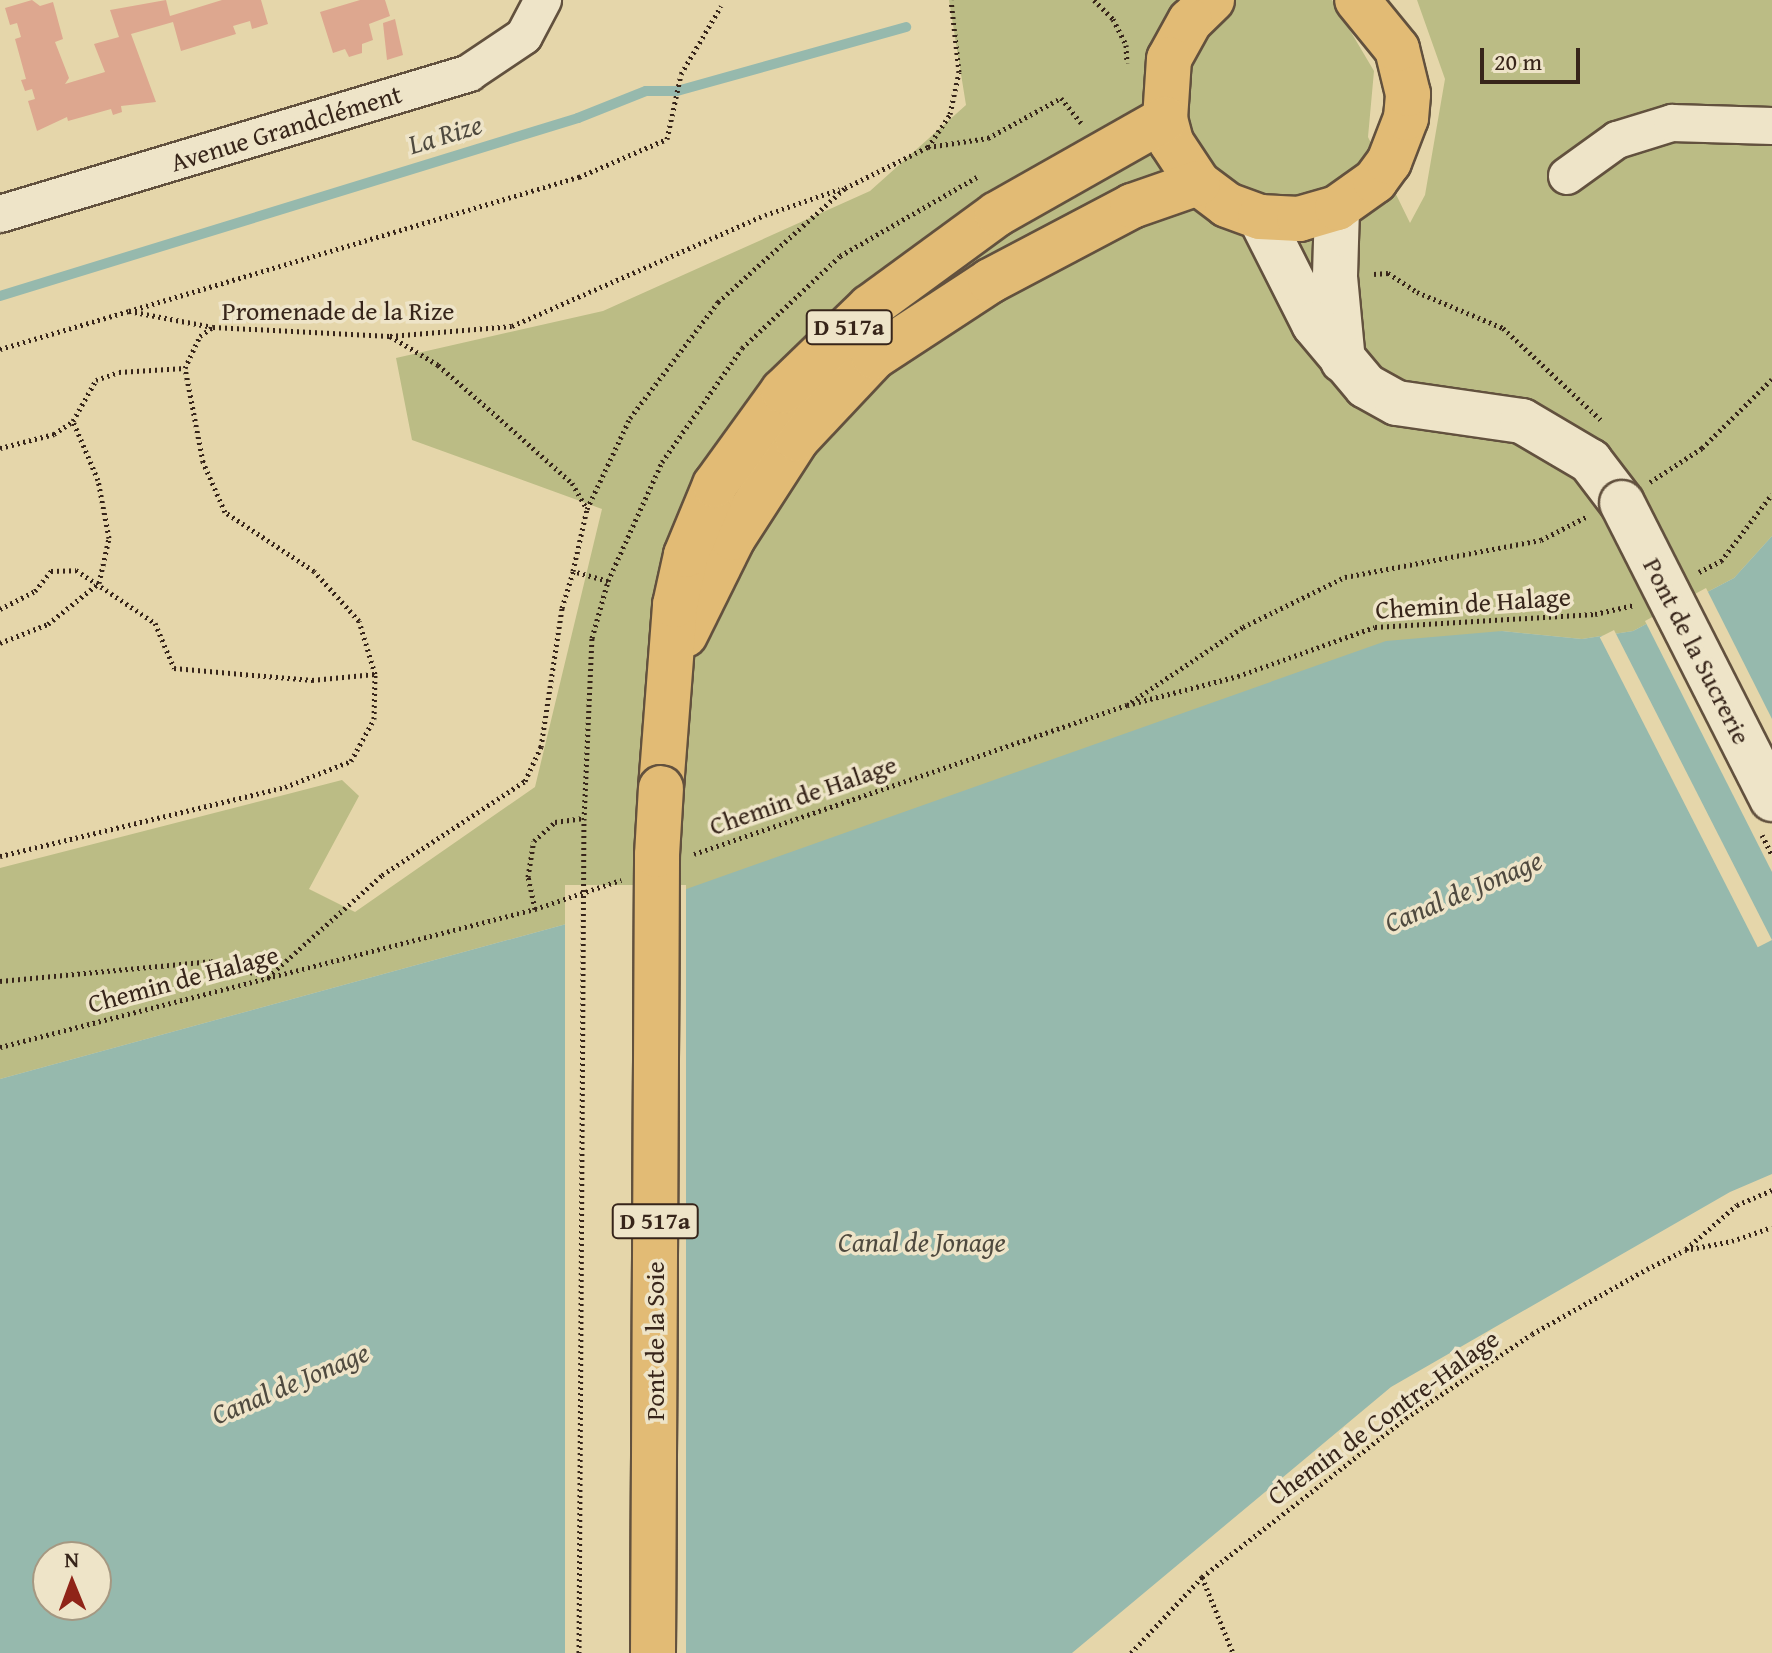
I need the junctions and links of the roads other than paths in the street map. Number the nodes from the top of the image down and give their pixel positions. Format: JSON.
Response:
{"nodes":[{"id":1,"x":543,"y":0,"type":"edge"},
{"id":2,"x":1212,"y":0,"type":"edge"},
{"id":3,"x":1367,"y":3,"type":"edge"},
{"id":4,"x":1165,"y":119,"type":"junction"},
{"id":5,"x":1772,"y":126,"type":"edge"},
{"id":6,"x":1567,"y":176,"type":"dead end"},
{"id":7,"x":1198,"y":183,"type":"junction"},
{"id":8,"x":1337,"y":208,"type":"junction"},
{"id":9,"x":0,"y":214,"type":"edge"},
{"id":10,"x":1260,"y":217,"type":"junction"},
{"id":11,"x":1344,"y":364,"type":"junction"},
{"id":12,"x":674,"y":650,"type":"junction"},
{"id":13,"x":1772,"y":799,"type":"edge"},
{"id":14,"x":653,"y":1653,"type":"edge"}],
"edges":[{"from":1,"to":9,"type":"street","name":"Avenue Grandclément"},
{"from":2,"to":4,"type":"main road"},
{"from":3,"to":8,"type":"main road"},
{"from":4,"to":7,"type":"main road"},
{"from":4,"to":12,"type":"main road","number":"D 517a"},
{"from":5,"to":6,"type":"street"},
{"from":7,"to":10,"type":"main road"},
{"from":7,"to":12,"type":"main road","number":"D 517a"},
{"from":8,"to":10,"type":"main road"},
{"from":8,"to":11,"type":"street"},
{"from":10,"to":11,"type":"street","name":"Pont de la Sucrerie"},
{"from":11,"to":13,"type":"street","name":"Pont de la Sucrerie","bridge":true},
{"from":12,"to":14,"type":"main road","name":"Pont de la Soie","number":"D 517a","bridge":true}]}
